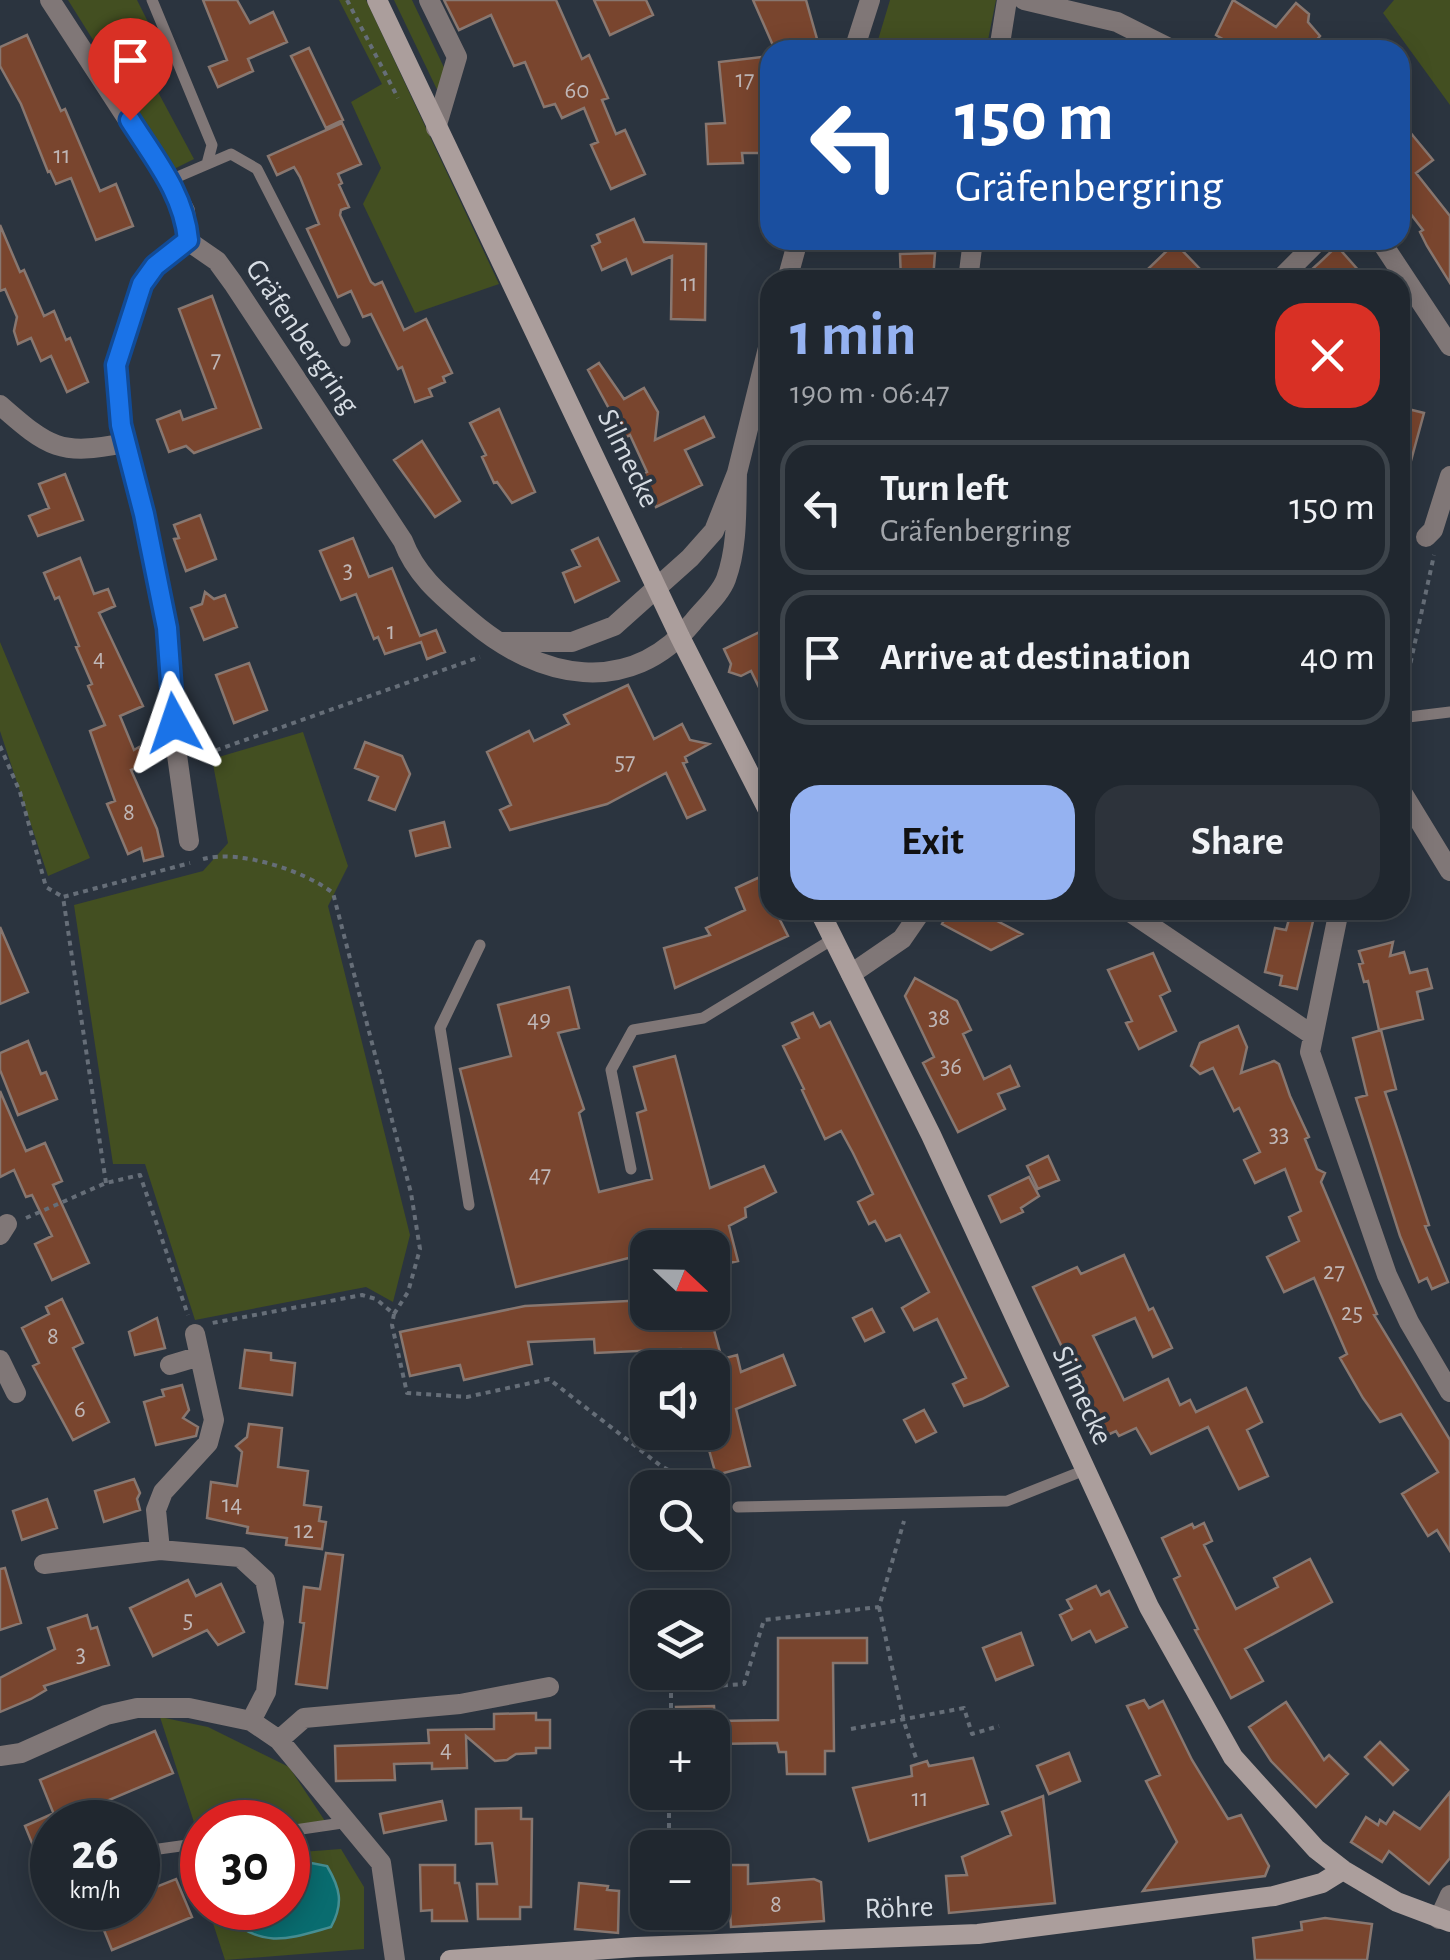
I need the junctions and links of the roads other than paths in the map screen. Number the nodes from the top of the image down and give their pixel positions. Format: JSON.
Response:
{"nodes":[{"id":1,"x":50,"y":0,"type":"edge"},
{"id":2,"x":152,"y":0,"type":"edge"},
{"id":3,"x":377,"y":0,"type":"edge"},
{"id":4,"x":429,"y":0,"type":"edge"},
{"id":5,"x":870,"y":0,"type":"edge"},
{"id":6,"x":1008,"y":0,"type":"edge"},
{"id":7,"x":1024,"y":0,"type":"edge"},
{"id":8,"x":857,"y":40,"type":"edge"},
{"id":9,"x":1001,"y":40,"type":"edge"},
{"id":10,"x":1153,"y":40,"type":"edge"},
{"id":11,"x":436,"y":128,"type":"junction"},
{"id":12,"x":207,"y":164,"type":"junction"},
{"id":13,"x":168,"y":181,"type":"junction"},
{"id":14,"x":188,"y":240,"type":"junction"},
{"id":15,"x":1310,"y":250,"type":"edge"},
{"id":16,"x":1289,"y":270,"type":"edge"},
{"id":17,"x":1410,"y":285,"type":"edge"},
{"id":18,"x":345,"y":341,"type":"dead end"},
{"id":19,"x":1450,"y":346,"type":"edge"},
{"id":20,"x":760,"y":380,"type":"edge"},
{"id":21,"x":0,"y":405,"type":"edge"},
{"id":22,"x":126,"y":442,"type":"junction"},
{"id":23,"x":737,"y":473,"type":"junction"},
{"id":24,"x":1450,"y":476,"type":"edge"},
{"id":25,"x":1430,"y":534,"type":"road end"},
{"id":26,"x":660,"y":588,"type":"junction"},
{"id":27,"x":680,"y":637,"type":"junction"},
{"id":28,"x":495,"y":642,"type":"junction"},
{"id":29,"x":1450,"y":712,"type":"edge"},
{"id":30,"x":1410,"y":717,"type":"edge"},
{"id":31,"x":760,"y":794,"type":"edge"},
{"id":32,"x":1410,"y":806,"type":"edge"},
{"id":33,"x":189,"y":841,"type":"road end"},
{"id":34,"x":1450,"y":872,"type":"edge"},
{"id":35,"x":824,"y":920,"type":"edge"},
{"id":36,"x":915,"y":920,"type":"edge"},
{"id":37,"x":1142,"y":920,"type":"edge"},
{"id":38,"x":1337,"y":920,"type":"edge"},
{"id":39,"x":834,"y":938,"type":"junction"},
{"id":40,"x":480,"y":945,"type":"dead end"},
{"id":41,"x":852,"y":974,"type":"junction"},
{"id":42,"x":1311,"y":1034,"type":"junction"},
{"id":43,"x":631,"y":1169,"type":"dead end"},
{"id":44,"x":469,"y":1205,"type":"dead end"},
{"id":45,"x":194,"y":1330,"type":"road end"},
{"id":46,"x":200,"y":1356,"type":"junction"},
{"id":47,"x":0,"y":1360,"type":"edge"},
{"id":48,"x":170,"y":1366,"type":"dead end"},
{"id":49,"x":1450,"y":1392,"type":"edge"},
{"id":50,"x":16,"y":1393,"type":"dead end"},
{"id":51,"x":1085,"y":1470,"type":"junction"},
{"id":52,"x":738,"y":1507,"type":"dead end"},
{"id":53,"x":160,"y":1550,"type":"junction"},
{"id":54,"x":44,"y":1564,"type":"dead end"},
{"id":55,"x":549,"y":1687,"type":"dead end"},
{"id":56,"x":251,"y":1720,"type":"junction"},
{"id":57,"x":280,"y":1740,"type":"junction"},
{"id":58,"x":0,"y":1756,"type":"edge"},
{"id":59,"x":349,"y":1822,"type":"junction"},
{"id":60,"x":310,"y":1828,"type":"edge"},
{"id":61,"x":1343,"y":1870,"type":"junction"},
{"id":62,"x":1450,"y":1895,"type":"edge"},
{"id":63,"x":1444,"y":1920,"type":"edge"},
{"id":64,"x":636,"y":1954,"type":"edge"},
{"id":65,"x":395,"y":1960,"type":"edge"},
{"id":66,"x":450,"y":1960,"type":"edge"}],
"edges":[{"from":1,"to":13,"type":"street"},
{"from":2,"to":12,"type":"lane"},
{"from":3,"to":11,"type":"main road","name":"Silmecke"},
{"from":4,"to":11,"type":"street"},
{"from":5,"to":8,"type":"street"},
{"from":6,"to":9,"type":"street"},
{"from":7,"to":10,"type":"street"},
{"from":11,"to":26,"type":"main road","name":"Silmecke"},
{"from":12,"to":13,"type":"lane"},
{"from":12,"to":18,"type":"lane"},
{"from":13,"to":14,"type":"street"},
{"from":14,"to":22,"type":"street"},
{"from":14,"to":28,"type":"street","name":"Gräfenbergring"},
{"from":15,"to":16,"type":"street"},
{"from":17,"to":19,"type":"street"},
{"from":20,"to":23,"type":"street"},
{"from":21,"to":22,"type":"street"},
{"from":22,"to":33,"type":"street"},
{"from":23,"to":26,"type":"street"},
{"from":23,"to":27,"type":"street","name":"Gräfenbergring"},
{"from":24,"to":25,"type":"street"},
{"from":26,"to":27,"type":"main road","name":"Silmecke"},
{"from":26,"to":28,"type":"street"},
{"from":27,"to":28,"type":"street","name":"Gräfenbergring"},
{"from":27,"to":31,"type":"main road","name":"Silmecke"},
{"from":29,"to":30,"type":"lane"},
{"from":32,"to":34,"type":"street"},
{"from":35,"to":39,"type":"main road","name":"Silmecke"},
{"from":36,"to":41,"type":"street"},
{"from":37,"to":42,"type":"street"},
{"from":38,"to":42,"type":"street"},
{"from":39,"to":41,"type":"main road","name":"Silmecke"},
{"from":39,"to":43,"type":"lane"},
{"from":40,"to":44,"type":"lane"},
{"from":41,"to":51,"type":"main road","name":"Silmecke"},
{"from":42,"to":49,"type":"street"},
{"from":45,"to":46,"type":"street"},
{"from":46,"to":48,"type":"street"},
{"from":46,"to":53,"type":"street"},
{"from":47,"to":50,"type":"street"},
{"from":51,"to":52,"type":"lane"},
{"from":51,"to":61,"type":"main road","name":"Silmecke"},
{"from":53,"to":54,"type":"street"},
{"from":53,"to":56,"type":"street"},
{"from":55,"to":57,"type":"street"},
{"from":56,"to":57,"type":"street"},
{"from":56,"to":58,"type":"street"},
{"from":57,"to":59,"type":"street"},
{"from":59,"to":60,"type":"lane"},
{"from":59,"to":65,"type":"street"},
{"from":61,"to":63,"type":"main road","name":"Silmecke"},
{"from":61,"to":64,"type":"main road","name":"Röhre"},
{"from":62,"to":63,"type":"street"},
{"from":64,"to":66,"type":"main road","name":"Röhre"}]}
